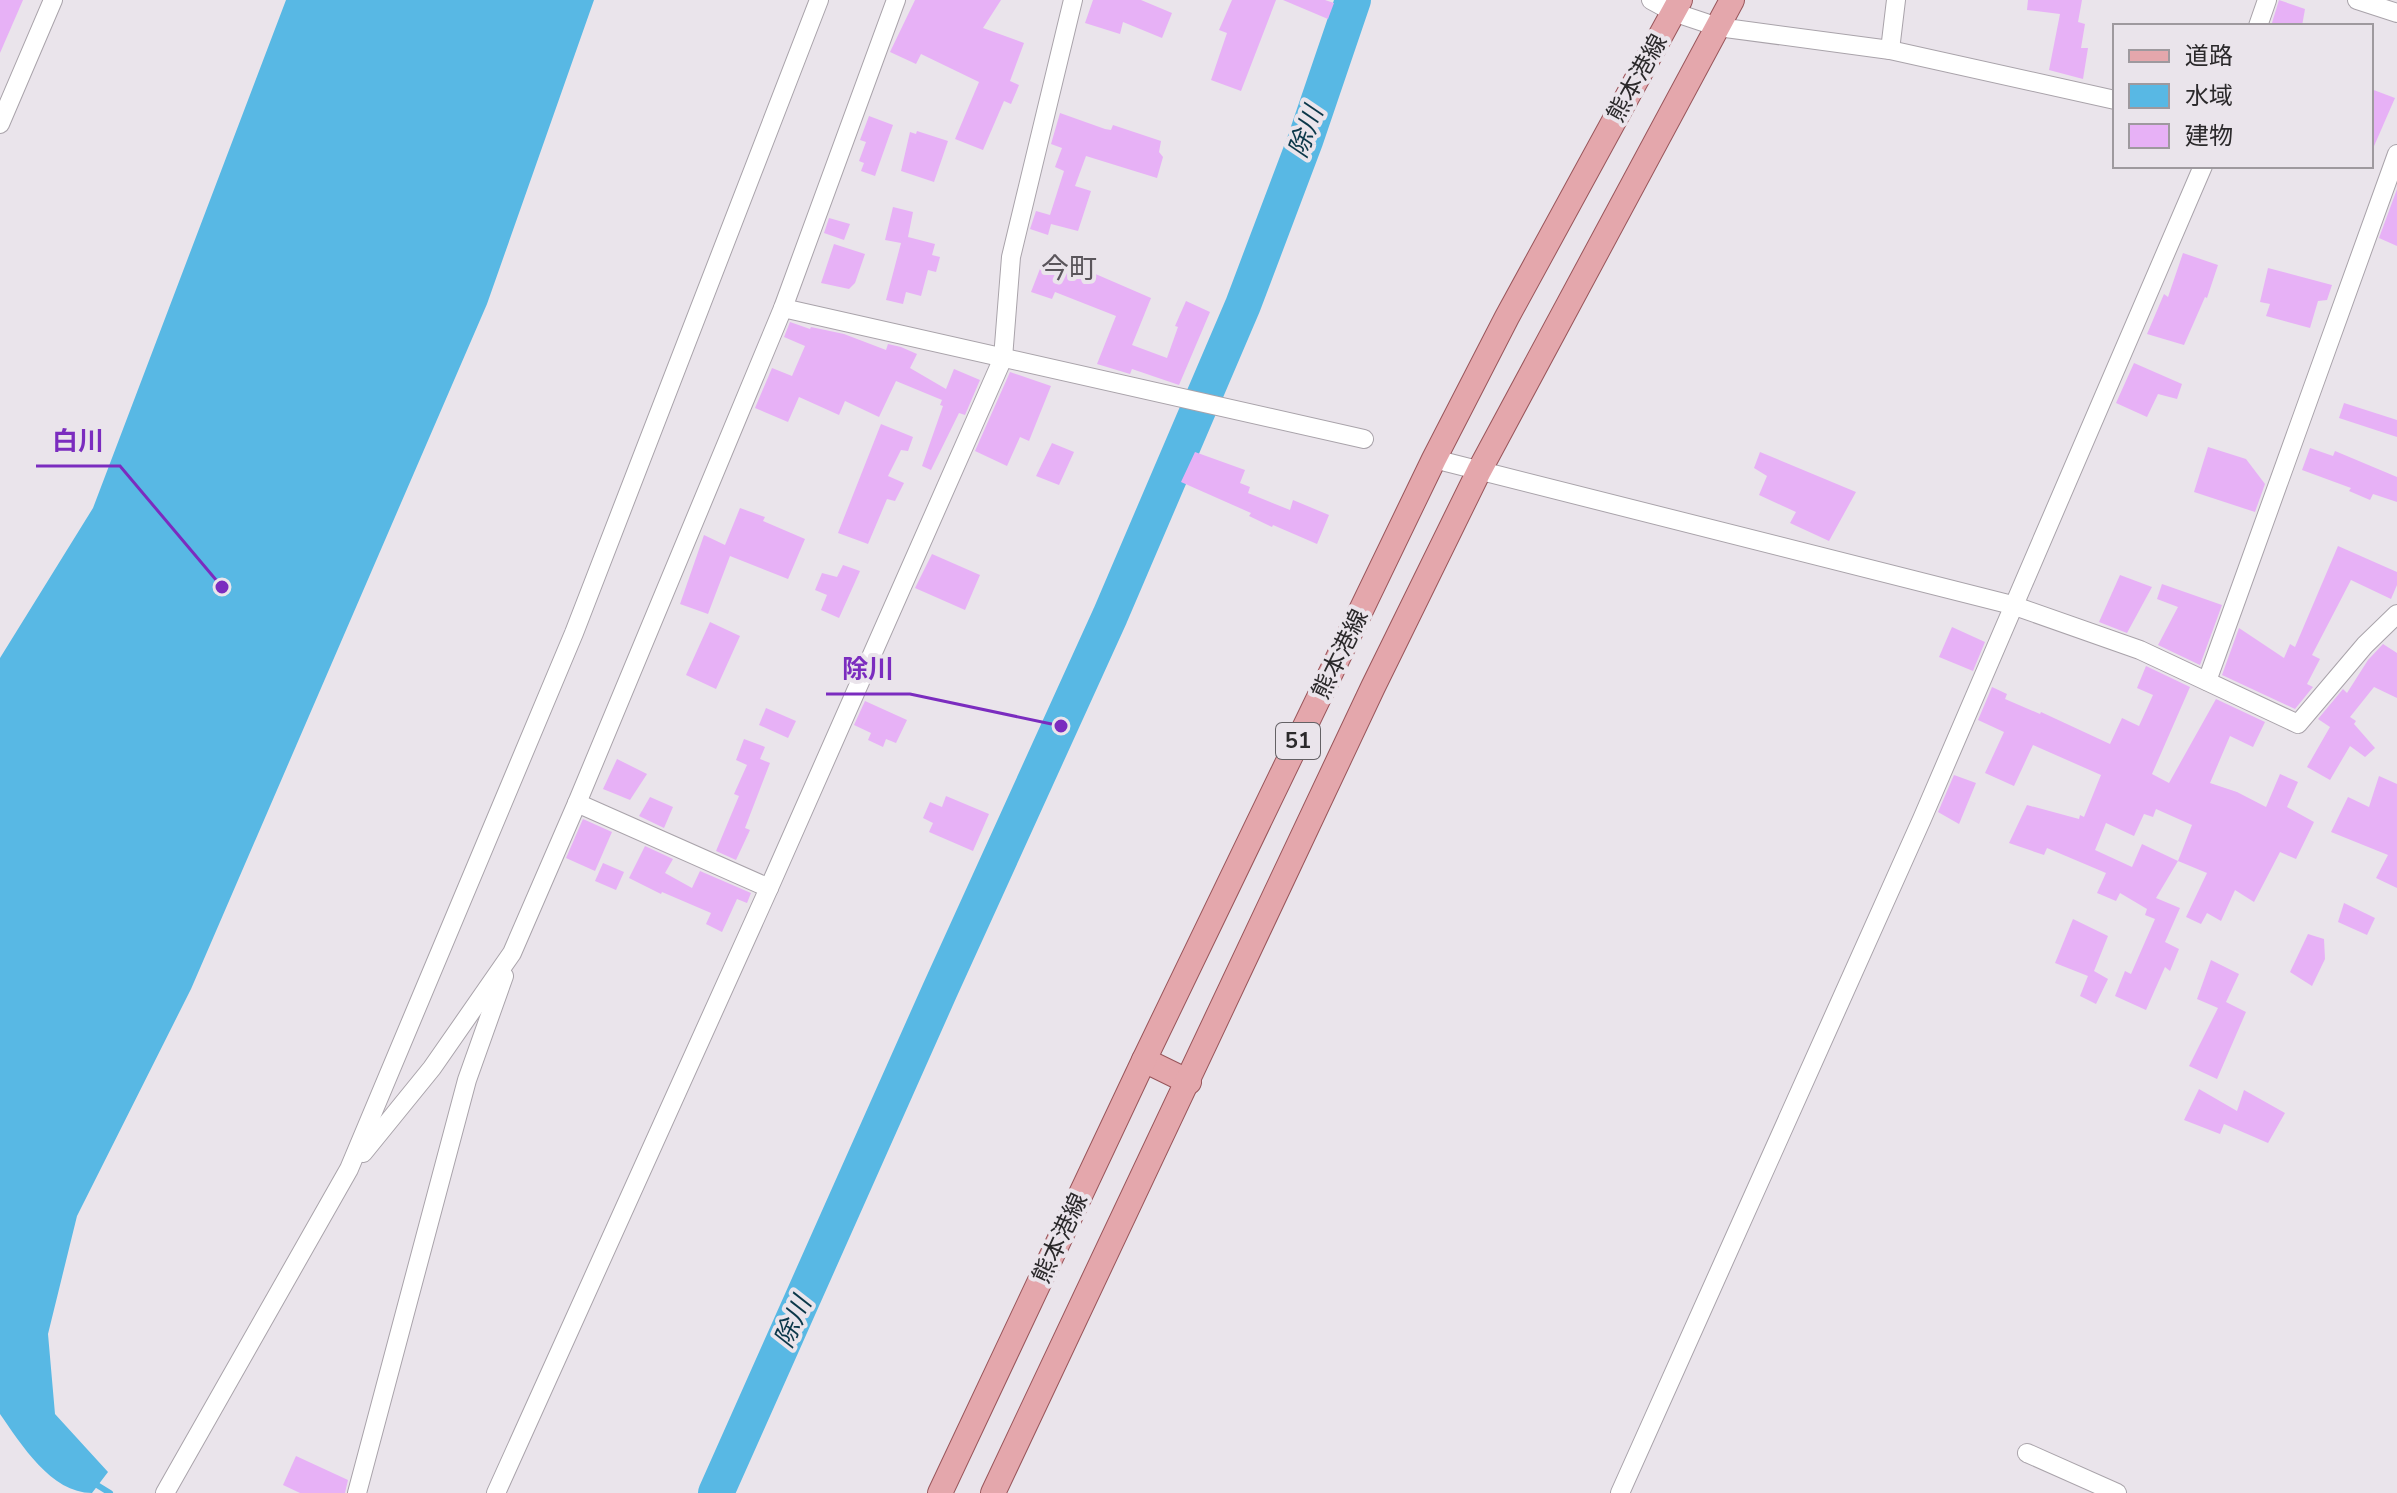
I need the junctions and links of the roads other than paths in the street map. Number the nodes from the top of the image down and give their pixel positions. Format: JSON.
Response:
{"nodes":[{"id":1,"x":53,"y":0,"type":"edge"},
{"id":2,"x":819,"y":0,"type":"edge"},
{"id":3,"x":896,"y":0,"type":"edge"},
{"id":4,"x":1073,"y":0,"type":"edge"},
{"id":5,"x":1651,"y":0,"type":"edge"},
{"id":6,"x":1732,"y":0,"type":"edge"},
{"id":7,"x":1896,"y":0,"type":"edge"},
{"id":8,"x":2267,"y":0,"type":"edge"},
{"id":9,"x":2357,"y":0,"type":"edge"},
{"id":10,"x":1676,"y":6,"type":"edge"},
{"id":11,"x":2397,"y":13,"type":"edge"},
{"id":12,"x":2259,"y":24,"type":"edge"},
{"id":13,"x":1718,"y":27,"type":"junction"},
{"id":14,"x":1890,"y":50,"type":"junction"},
{"id":15,"x":2113,"y":100,"type":"edge"},
{"id":16,"x":0,"y":124,"type":"edge"},
{"id":17,"x":2397,"y":154,"type":"edge"},
{"id":18,"x":2202,"y":168,"type":"edge"},
{"id":19,"x":783,"y":308,"type":"junction"},
{"id":20,"x":1003,"y":358,"type":"junction"},
{"id":21,"x":1364,"y":439,"type":"dead end"},
{"id":22,"x":1434,"y":459,"type":"junction"},
{"id":23,"x":1479,"y":471,"type":"junction"},
{"id":24,"x":2012,"y":605,"type":"junction"},
{"id":25,"x":2397,"y":614,"type":"edge"},
{"id":26,"x":2207,"y":681,"type":"junction"},
{"id":27,"x":577,"y":803,"type":"junction"},
{"id":28,"x":769,"y":888,"type":"junction"},
{"id":29,"x":512,"y":953,"type":"junction"},
{"id":30,"x":1144,"y":1060,"type":"junction"},
{"id":31,"x":1189,"y":1082,"type":"junction"},
{"id":32,"x":349,"y":1169,"type":"junction"},
{"id":33,"x":2027,"y":1453,"type":"dead end"},
{"id":34,"x":165,"y":1493,"type":"edge"},
{"id":35,"x":357,"y":1493,"type":"edge"},
{"id":36,"x":496,"y":1493,"type":"edge"},
{"id":37,"x":940,"y":1493,"type":"edge"},
{"id":38,"x":993,"y":1493,"type":"edge"},
{"id":39,"x":1620,"y":1493,"type":"edge"},
{"id":40,"x":2117,"y":1493,"type":"edge"}],
"edges":[{"from":1,"to":16,"type":"street"},
{"from":2,"to":32,"type":"street"},
{"from":3,"to":19,"type":"street"},
{"from":4,"to":20,"type":"street"},
{"from":5,"to":10,"type":"street"},
{"from":6,"to":13,"type":"main road","name":"熊本港線","number":"51"},
{"from":7,"to":14,"type":"street"},
{"from":8,"to":12,"type":"street"},
{"from":9,"to":11,"type":"street"},
{"from":10,"to":13,"type":"street"},
{"from":10,"to":22,"type":"main road","name":"熊本港線","number":"51"},
{"from":13,"to":14,"type":"street"},
{"from":13,"to":23,"type":"main road","name":"熊本港線","number":"51"},
{"from":14,"to":15,"type":"street"},
{"from":17,"to":26,"type":"street"},
{"from":18,"to":24,"type":"street"},
{"from":19,"to":20,"type":"street"},
{"from":19,"to":27,"type":"street"},
{"from":20,"to":21,"type":"street"},
{"from":20,"to":28,"type":"street"},
{"from":22,"to":23,"type":"street"},
{"from":22,"to":30,"type":"main road","name":"熊本港線","number":"51"},
{"from":23,"to":24,"type":"street"},
{"from":23,"to":31,"type":"main road","name":"熊本港線","number":"51"},
{"from":24,"to":26,"type":"street"},
{"from":24,"to":39,"type":"street"},
{"from":25,"to":26,"type":"street"},
{"from":27,"to":28,"type":"street"},
{"from":27,"to":29,"type":"street"},
{"from":28,"to":36,"type":"street"},
{"from":29,"to":32,"type":"street"},
{"from":29,"to":35,"type":"street"},
{"from":30,"to":31,"type":"main road"},
{"from":30,"to":37,"type":"main road","name":"熊本港線","number":"51"},
{"from":31,"to":38,"type":"main road","name":"熊本港線","number":"51"},
{"from":32,"to":34,"type":"street"},
{"from":33,"to":40,"type":"street"}]}
